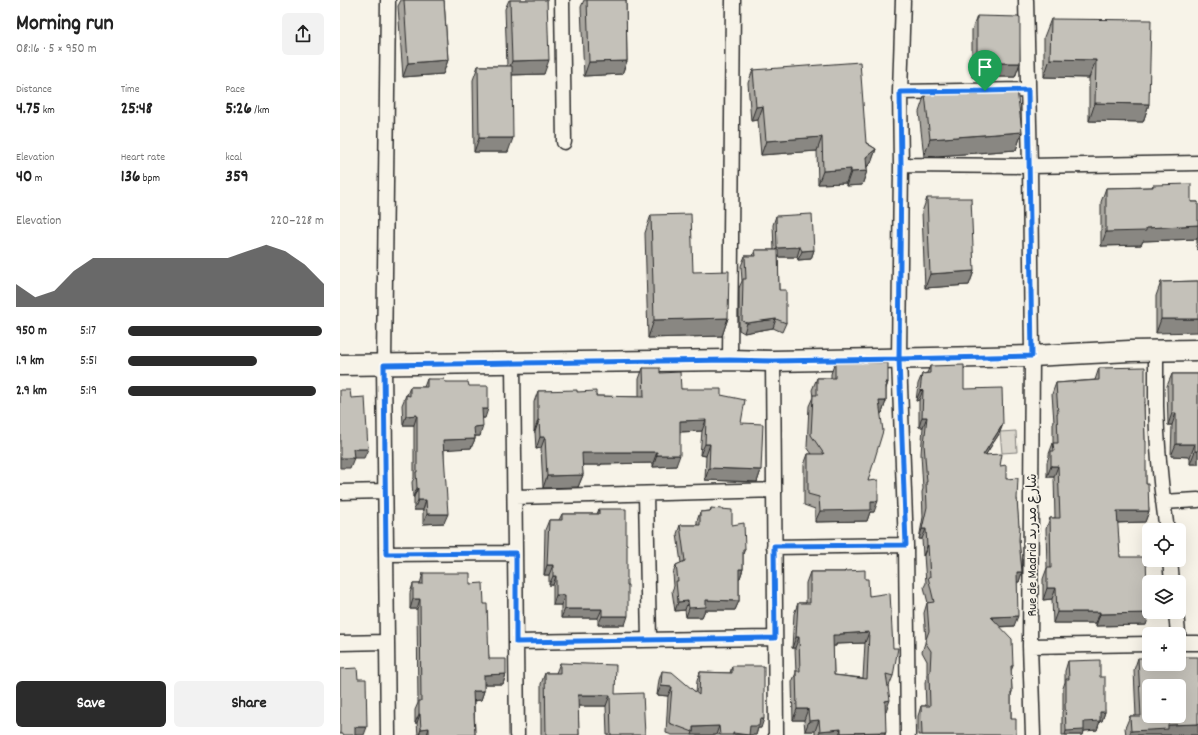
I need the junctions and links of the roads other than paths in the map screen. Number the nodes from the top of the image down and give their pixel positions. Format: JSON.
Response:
{"nodes":[{"id":1,"x":388,"y":0,"type":"edge"},
{"id":2,"x":562,"y":0,"type":"edge"},
{"id":3,"x":733,"y":0,"type":"edge"},
{"id":4,"x":903,"y":0,"type":"edge"},
{"id":5,"x":1026,"y":0,"type":"edge"},
{"id":6,"x":1028,"y":90,"type":"junction"},
{"id":7,"x":900,"y":92,"type":"junction"},
{"id":8,"x":564,"y":142,"type":"dead end"},
{"id":9,"x":1198,"y":163,"type":"edge"},
{"id":10,"x":901,"y":165,"type":"junction"},
{"id":11,"x":1030,"y":166,"type":"junction"},
{"id":12,"x":1198,"y":350,"type":"edge"},
{"id":13,"x":1156,"y":351,"type":"junction"},
{"id":14,"x":1032,"y":356,"type":"junction"},
{"id":15,"x":899,"y":359,"type":"junction"},
{"id":16,"x":730,"y":360,"type":"junction"},
{"id":17,"x":773,"y":361,"type":"junction"},
{"id":18,"x":513,"y":363,"type":"junction"},
{"id":19,"x":340,"y":365,"type":"edge"},
{"id":20,"x":384,"y":365,"type":"junction"},
{"id":21,"x":774,"y":490,"type":"junction"},
{"id":22,"x":385,"y":491,"type":"junction"},
{"id":23,"x":340,"y":492,"type":"edge"},
{"id":24,"x":646,"y":494,"type":"junction"},
{"id":25,"x":515,"y":497,"type":"junction"},
{"id":26,"x":1198,"y":500,"type":"edge"},
{"id":27,"x":1163,"y":502,"type":"junction"},
{"id":28,"x":1165,"y":523,"type":"edge"},
{"id":29,"x":906,"y":545,"type":"junction"},
{"id":30,"x":774,"y":546,"type":"junction"},
{"id":31,"x":516,"y":553,"type":"junction"},
{"id":32,"x":386,"y":554,"type":"junction"},
{"id":33,"x":775,"y":638,"type":"junction"},
{"id":34,"x":649,"y":640,"type":"junction"},
{"id":35,"x":387,"y":642,"type":"junction"},
{"id":36,"x":516,"y":642,"type":"junction"},
{"id":37,"x":1186,"y":642,"type":"edge"},
{"id":38,"x":340,"y":643,"type":"edge"},
{"id":39,"x":1198,"y":643,"type":"edge"},
{"id":40,"x":1142,"y":644,"type":"edge"},
{"id":41,"x":1030,"y":646,"type":"junction"},
{"id":42,"x":388,"y":735,"type":"edge"},
{"id":43,"x":517,"y":735,"type":"edge"},
{"id":44,"x":776,"y":735,"type":"edge"},
{"id":45,"x":908,"y":735,"type":"edge"},
{"id":46,"x":1033,"y":735,"type":"edge"}],
"edges":[{"from":1,"to":20,"type":"street"},
{"from":2,"to":8,"type":"street"},
{"from":3,"to":16,"type":"street"},
{"from":4,"to":7,"type":"street"},
{"from":5,"to":6,"type":"street","name":"Rue de Madrid شارع مدريد"},
{"from":6,"to":7,"type":"street"},
{"from":6,"to":11,"type":"street","name":"Rue de Madrid شارع مدريد"},
{"from":7,"to":10,"type":"street"},
{"from":9,"to":11,"type":"street"},
{"from":10,"to":11,"type":"street"},
{"from":10,"to":15,"type":"street"},
{"from":11,"to":14,"type":"street","name":"Rue de Madrid شارع مدريد"},
{"from":12,"to":13,"type":"street"},
{"from":13,"to":14,"type":"street"},
{"from":13,"to":27,"type":"street"},
{"from":14,"to":15,"type":"street"},
{"from":14,"to":41,"type":"street","name":"Rue de Madrid شارع مدريد"},
{"from":15,"to":17,"type":"street"},
{"from":15,"to":29,"type":"street"},
{"from":16,"to":17,"type":"street"},
{"from":16,"to":18,"type":"street"},
{"from":17,"to":21,"type":"street"},
{"from":18,"to":20,"type":"street"},
{"from":18,"to":25,"type":"street"},
{"from":19,"to":20,"type":"street"},
{"from":20,"to":22,"type":"street"},
{"from":21,"to":24,"type":"street"},
{"from":21,"to":30,"type":"street"},
{"from":22,"to":23,"type":"street"},
{"from":22,"to":32,"type":"street"},
{"from":24,"to":25,"type":"street"},
{"from":24,"to":34,"type":"street"},
{"from":25,"to":31,"type":"street"},
{"from":26,"to":27,"type":"street"},
{"from":27,"to":28,"type":"street"},
{"from":29,"to":30,"type":"street"},
{"from":29,"to":45,"type":"street"},
{"from":30,"to":33,"type":"street"},
{"from":31,"to":32,"type":"street"},
{"from":31,"to":36,"type":"street"},
{"from":32,"to":35,"type":"street"},
{"from":33,"to":34,"type":"street"},
{"from":33,"to":44,"type":"street"},
{"from":34,"to":36,"type":"street"},
{"from":35,"to":38,"type":"street"},
{"from":35,"to":42,"type":"street"},
{"from":36,"to":43,"type":"street"},
{"from":37,"to":39,"type":"street"},
{"from":40,"to":41,"type":"street"},
{"from":41,"to":46,"type":"street","name":"Rue de Madrid شارع مدريد"}]}
